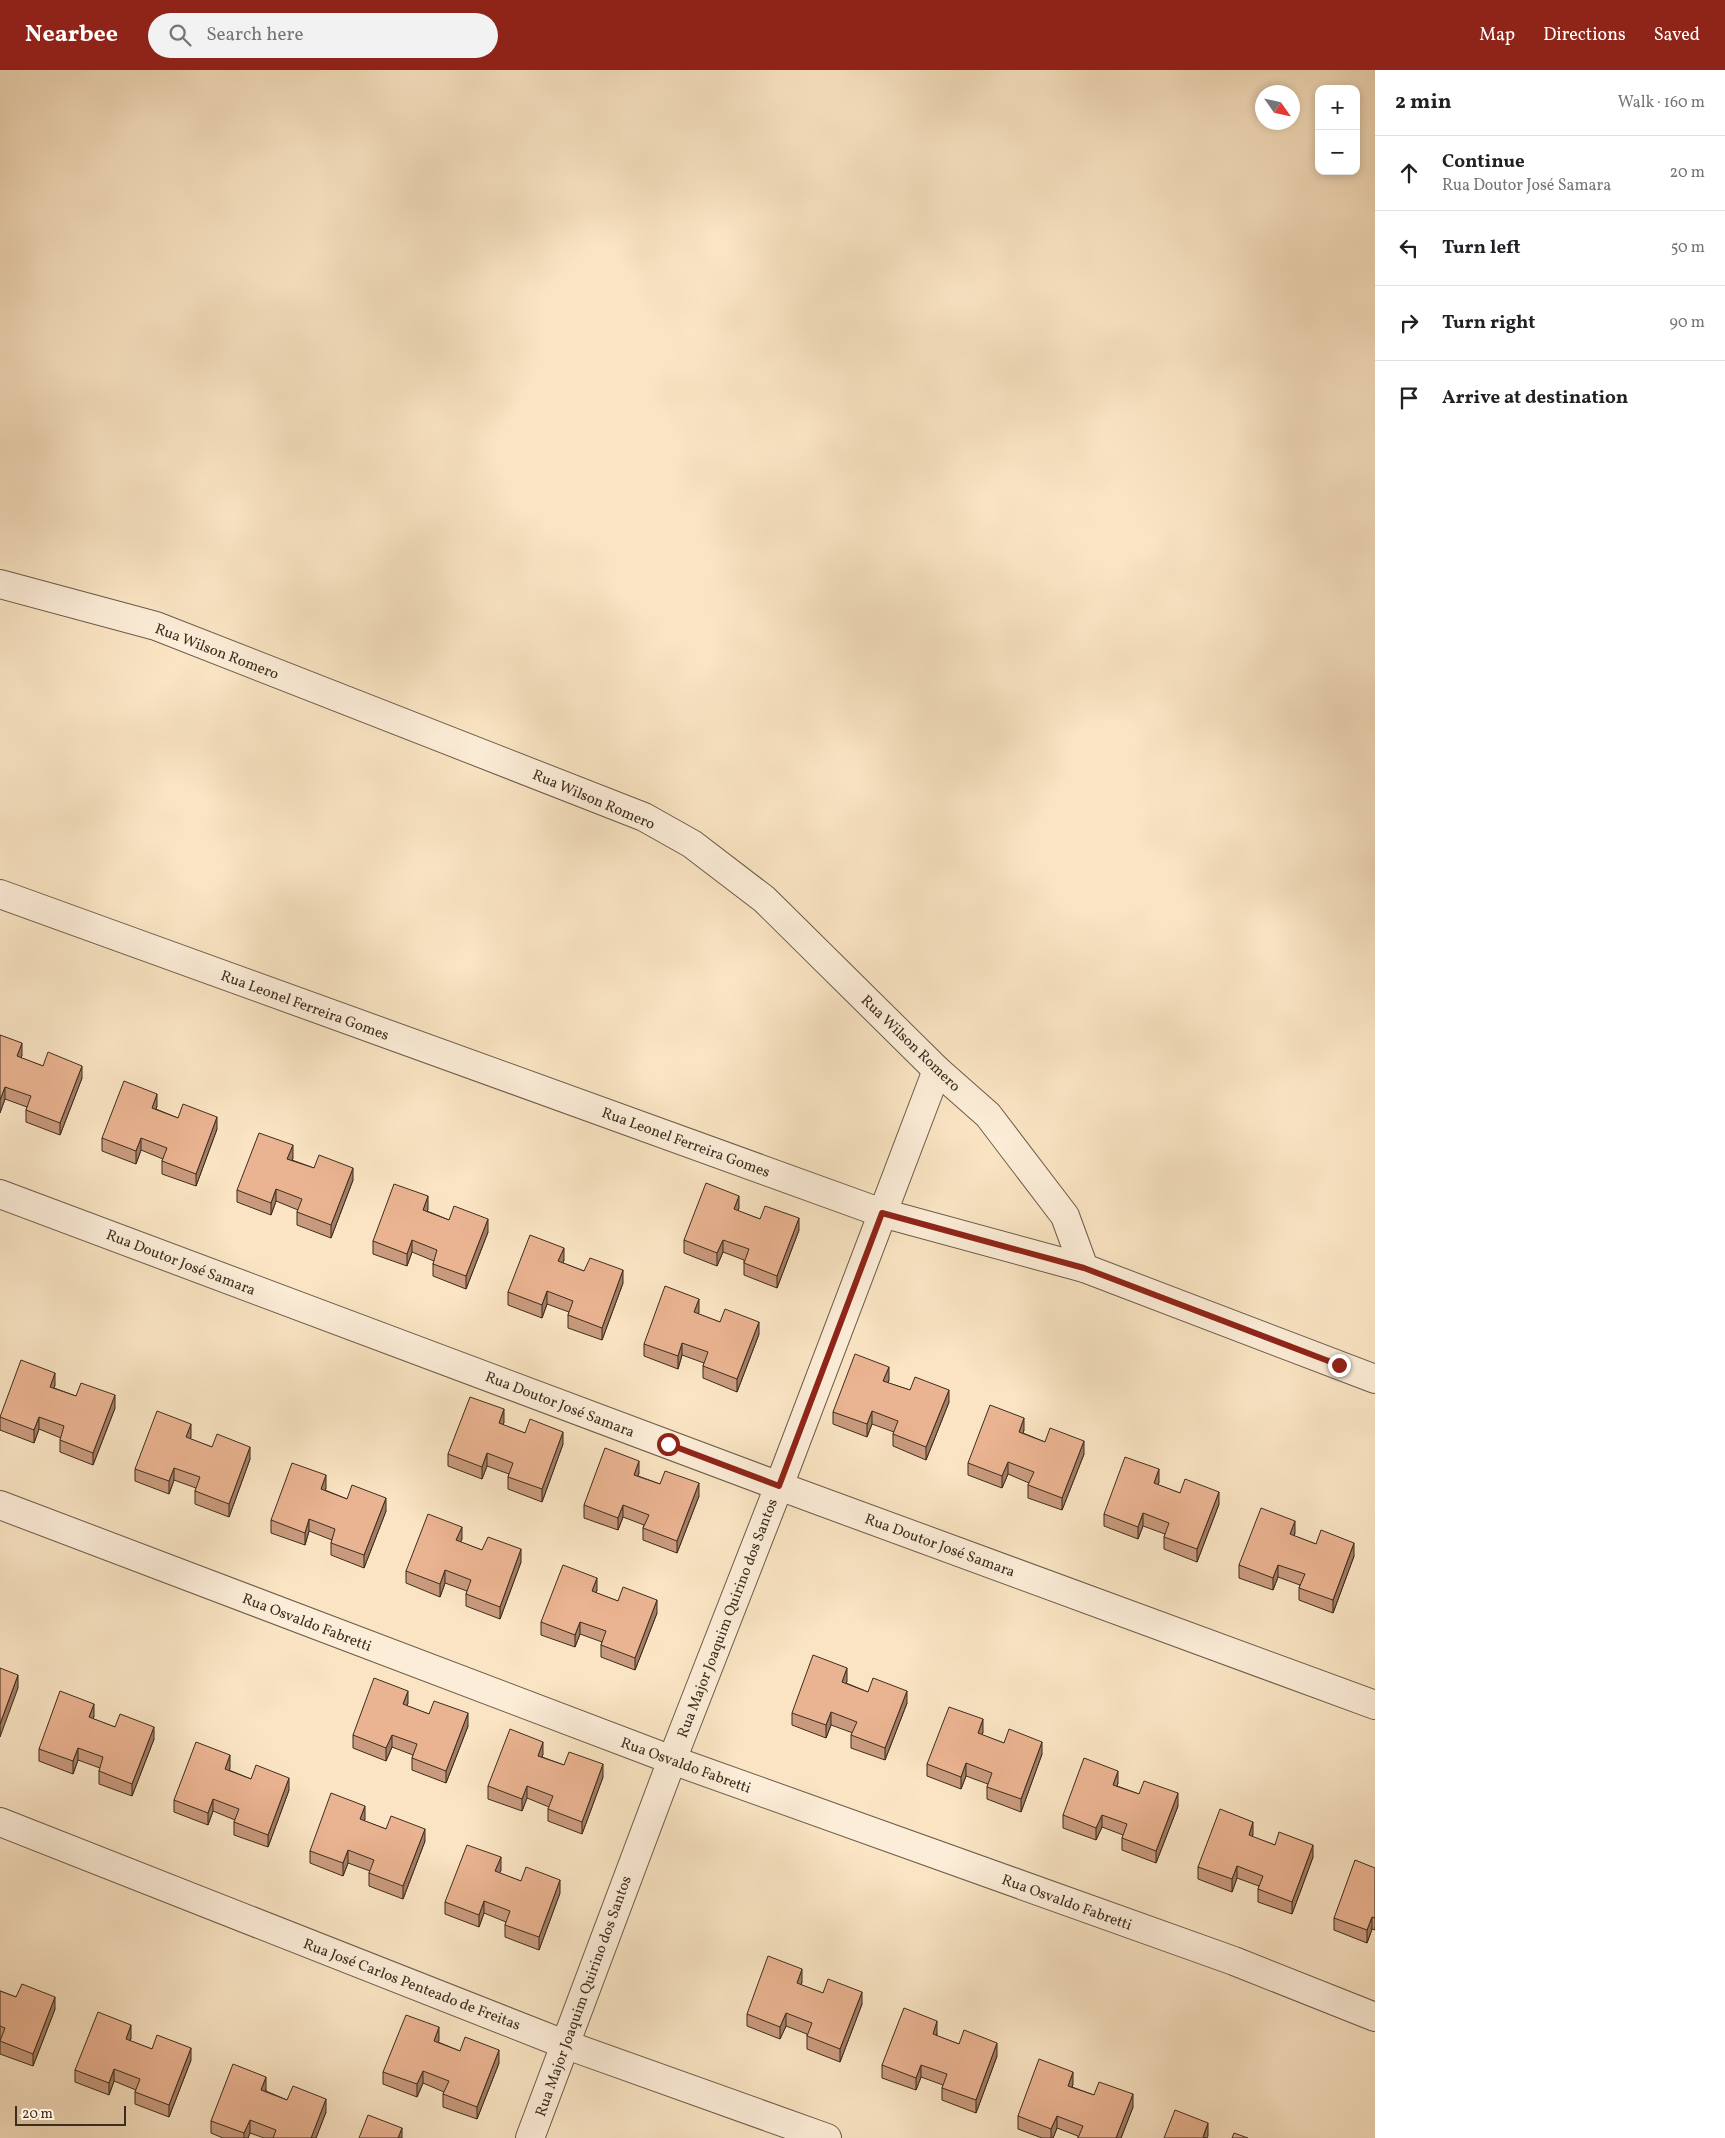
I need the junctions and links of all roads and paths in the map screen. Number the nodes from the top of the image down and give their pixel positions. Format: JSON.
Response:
{"nodes":[{"id":1,"x":0,"y":584,"type":"edge"},
{"id":2,"x":0,"y":894,"type":"edge"},
{"id":3,"x":936,"y":1070,"type":"junction"},
{"id":4,"x":0,"y":1194,"type":"edge"},
{"id":5,"x":882,"y":1213,"type":"junction"},
{"id":6,"x":1084,"y":1268,"type":"junction"},
{"id":7,"x":1375,"y":1379,"type":"edge"},
{"id":8,"x":779,"y":1486,"type":"junction"},
{"id":9,"x":0,"y":1505,"type":"edge"},
{"id":10,"x":1375,"y":1705,"type":"edge"},
{"id":11,"x":672,"y":1760,"type":"junction"},
{"id":12,"x":0,"y":1822,"type":"edge"},
{"id":13,"x":1375,"y":2017,"type":"edge"},
{"id":14,"x":564,"y":2044,"type":"junction"},
{"id":15,"x":530,"y":2138,"type":"edge"},
{"id":16,"x":827,"y":2138,"type":"edge"}],
"edges":[{"from":1,"to":3,"type":"street","name":"Rua Wilson Romero"},
{"from":2,"to":5,"type":"street","name":"Rua Leonel Ferreira Gomes"},
{"from":3,"to":5,"type":"street","name":"Rua Major Joaquim Quirino dos Santos"},
{"from":3,"to":6,"type":"street","name":"Rua Wilson Romero"},
{"from":4,"to":8,"type":"street","name":"Rua Doutor José Samara"},
{"from":5,"to":6,"type":"street","name":"Rua Leonel Ferreira Gomes"},
{"from":5,"to":8,"type":"street","name":"Rua Major Joaquim Quirino dos Santos"},
{"from":6,"to":7,"type":"street","name":"Rua Leonel Ferreira Gomes"},
{"from":8,"to":10,"type":"street","name":"Rua Doutor José Samara"},
{"from":8,"to":11,"type":"street","name":"Rua Major Joaquim Quirino dos Santos"},
{"from":9,"to":11,"type":"street","name":"Rua Osvaldo Fabretti"},
{"from":11,"to":13,"type":"street","name":"Rua Osvaldo Fabretti"},
{"from":11,"to":14,"type":"street","name":"Rua Major Joaquim Quirino dos Santos"},
{"from":12,"to":14,"type":"street","name":"Rua José Carlos Penteado de Freitas"},
{"from":14,"to":15,"type":"street","name":"Rua Major Joaquim Quirino dos Santos"},
{"from":14,"to":16,"type":"street","name":"Rua José Carlos Penteado de Freitas"}]}
